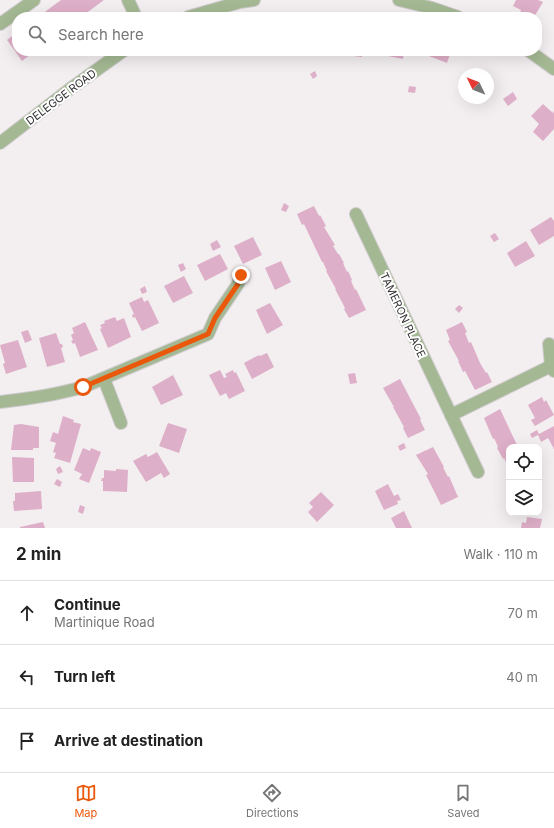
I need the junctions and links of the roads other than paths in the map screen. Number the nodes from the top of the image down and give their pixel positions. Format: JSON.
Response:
{"nodes":[{"id":1,"x":34,"y":0,"type":"edge"},
{"id":2,"x":128,"y":0,"type":"edge"},
{"id":3,"x":254,"y":0,"type":"edge"},
{"id":4,"x":399,"y":0,"type":"edge"},
{"id":5,"x":17,"y":12,"type":"edge"},
{"id":6,"x":134,"y":12,"type":"edge"},
{"id":7,"x":205,"y":12,"type":"edge"},
{"id":8,"x":444,"y":12,"type":"edge"},
{"id":9,"x":12,"y":16,"type":"edge"},
{"id":10,"x":0,"y":24,"type":"edge"},
{"id":11,"x":116,"y":56,"type":"edge"},
{"id":12,"x":537,"y":56,"type":"edge"},
{"id":13,"x":554,"y":69,"type":"edge"},
{"id":14,"x":0,"y":144,"type":"edge"},
{"id":15,"x":356,"y":214,"type":"dead end"},
{"id":16,"x":241,"y":275,"type":"dead end"},
{"id":17,"x":549,"y":344,"type":"dead end"},
{"id":18,"x":552,"y":369,"type":"edge"},
{"id":19,"x":104,"y":379,"type":"junction"},
{"id":20,"x":0,"y":402,"type":"edge"},
{"id":21,"x":451,"y":415,"type":"junction"},
{"id":22,"x":121,"y":422,"type":"dead end"},
{"id":23,"x":478,"y":472,"type":"dead end"}],
"edges":[{"from":1,"to":5,"type":"street"},
{"from":2,"to":6,"type":"street"},
{"from":3,"to":7,"type":"street"},
{"from":4,"to":8,"type":"street"},
{"from":9,"to":10,"type":"street"},
{"from":11,"to":14,"type":"street","name":"DELEGGE ROAD"},
{"from":12,"to":13,"type":"street"},
{"from":15,"to":21,"type":"street","name":"TAMERON PLACE"},
{"from":16,"to":19,"type":"street"},
{"from":17,"to":18,"type":"street"},
{"from":18,"to":21,"type":"street"},
{"from":19,"to":20,"type":"street"},
{"from":19,"to":22,"type":"street"},
{"from":21,"to":23,"type":"street","name":"TAMERON PLACE"}]}
